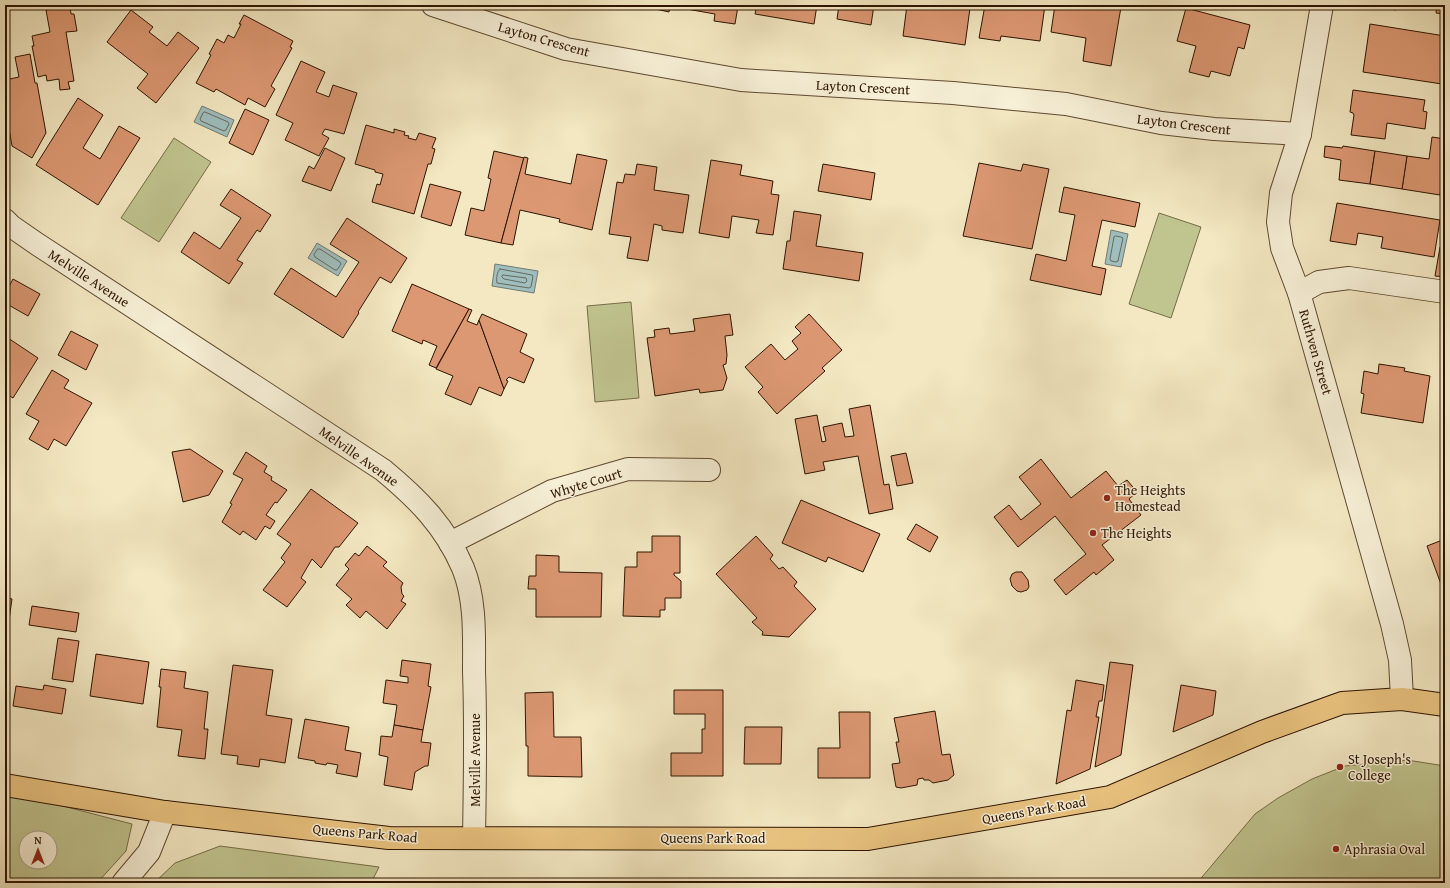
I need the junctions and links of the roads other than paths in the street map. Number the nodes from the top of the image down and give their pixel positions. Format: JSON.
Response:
{"nodes":[{"id":1,"x":433,"y":5,"type":"edge"},
{"id":2,"x":1322,"y":5,"type":"edge"},
{"id":3,"x":1300,"y":134,"type":"junction"},
{"id":4,"x":5,"y":220,"type":"edge"},
{"id":5,"x":1445,"y":292,"type":"edge"},
{"id":6,"x":1299,"y":293,"type":"junction"},
{"id":7,"x":709,"y":470,"type":"dead end"},
{"id":8,"x":450,"y":543,"type":"junction"},
{"id":9,"x":1402,"y":699,"type":"junction"},
{"id":10,"x":1445,"y":705,"type":"edge"},
{"id":11,"x":5,"y":785,"type":"edge"},
{"id":12,"x":165,"y":812,"type":"junction"},
{"id":13,"x":474,"y":838,"type":"junction"},
{"id":14,"x":123,"y":883,"type":"edge"}],
"edges":[{"from":1,"to":3,"type":"street","name":"Layton Crescent"},
{"from":2,"to":3,"type":"street","name":"Ruthven Street"},
{"from":3,"to":6,"type":"street","name":"Ruthven Street"},
{"from":4,"to":8,"type":"street","name":"Melville Avenue"},
{"from":5,"to":6,"type":"street"},
{"from":6,"to":9,"type":"street","name":"Ruthven Street"},
{"from":7,"to":8,"type":"street","name":"Whyte Court"},
{"from":8,"to":13,"type":"street","name":"Melville Avenue"},
{"from":9,"to":10,"type":"main road","name":"Queens Park Road"},
{"from":9,"to":13,"type":"main road","name":"Queens Park Road"},
{"from":11,"to":12,"type":"main road","name":"Queens Park Road"},
{"from":12,"to":13,"type":"main road","name":"Queens Park Road"},
{"from":12,"to":14,"type":"street"}]}
